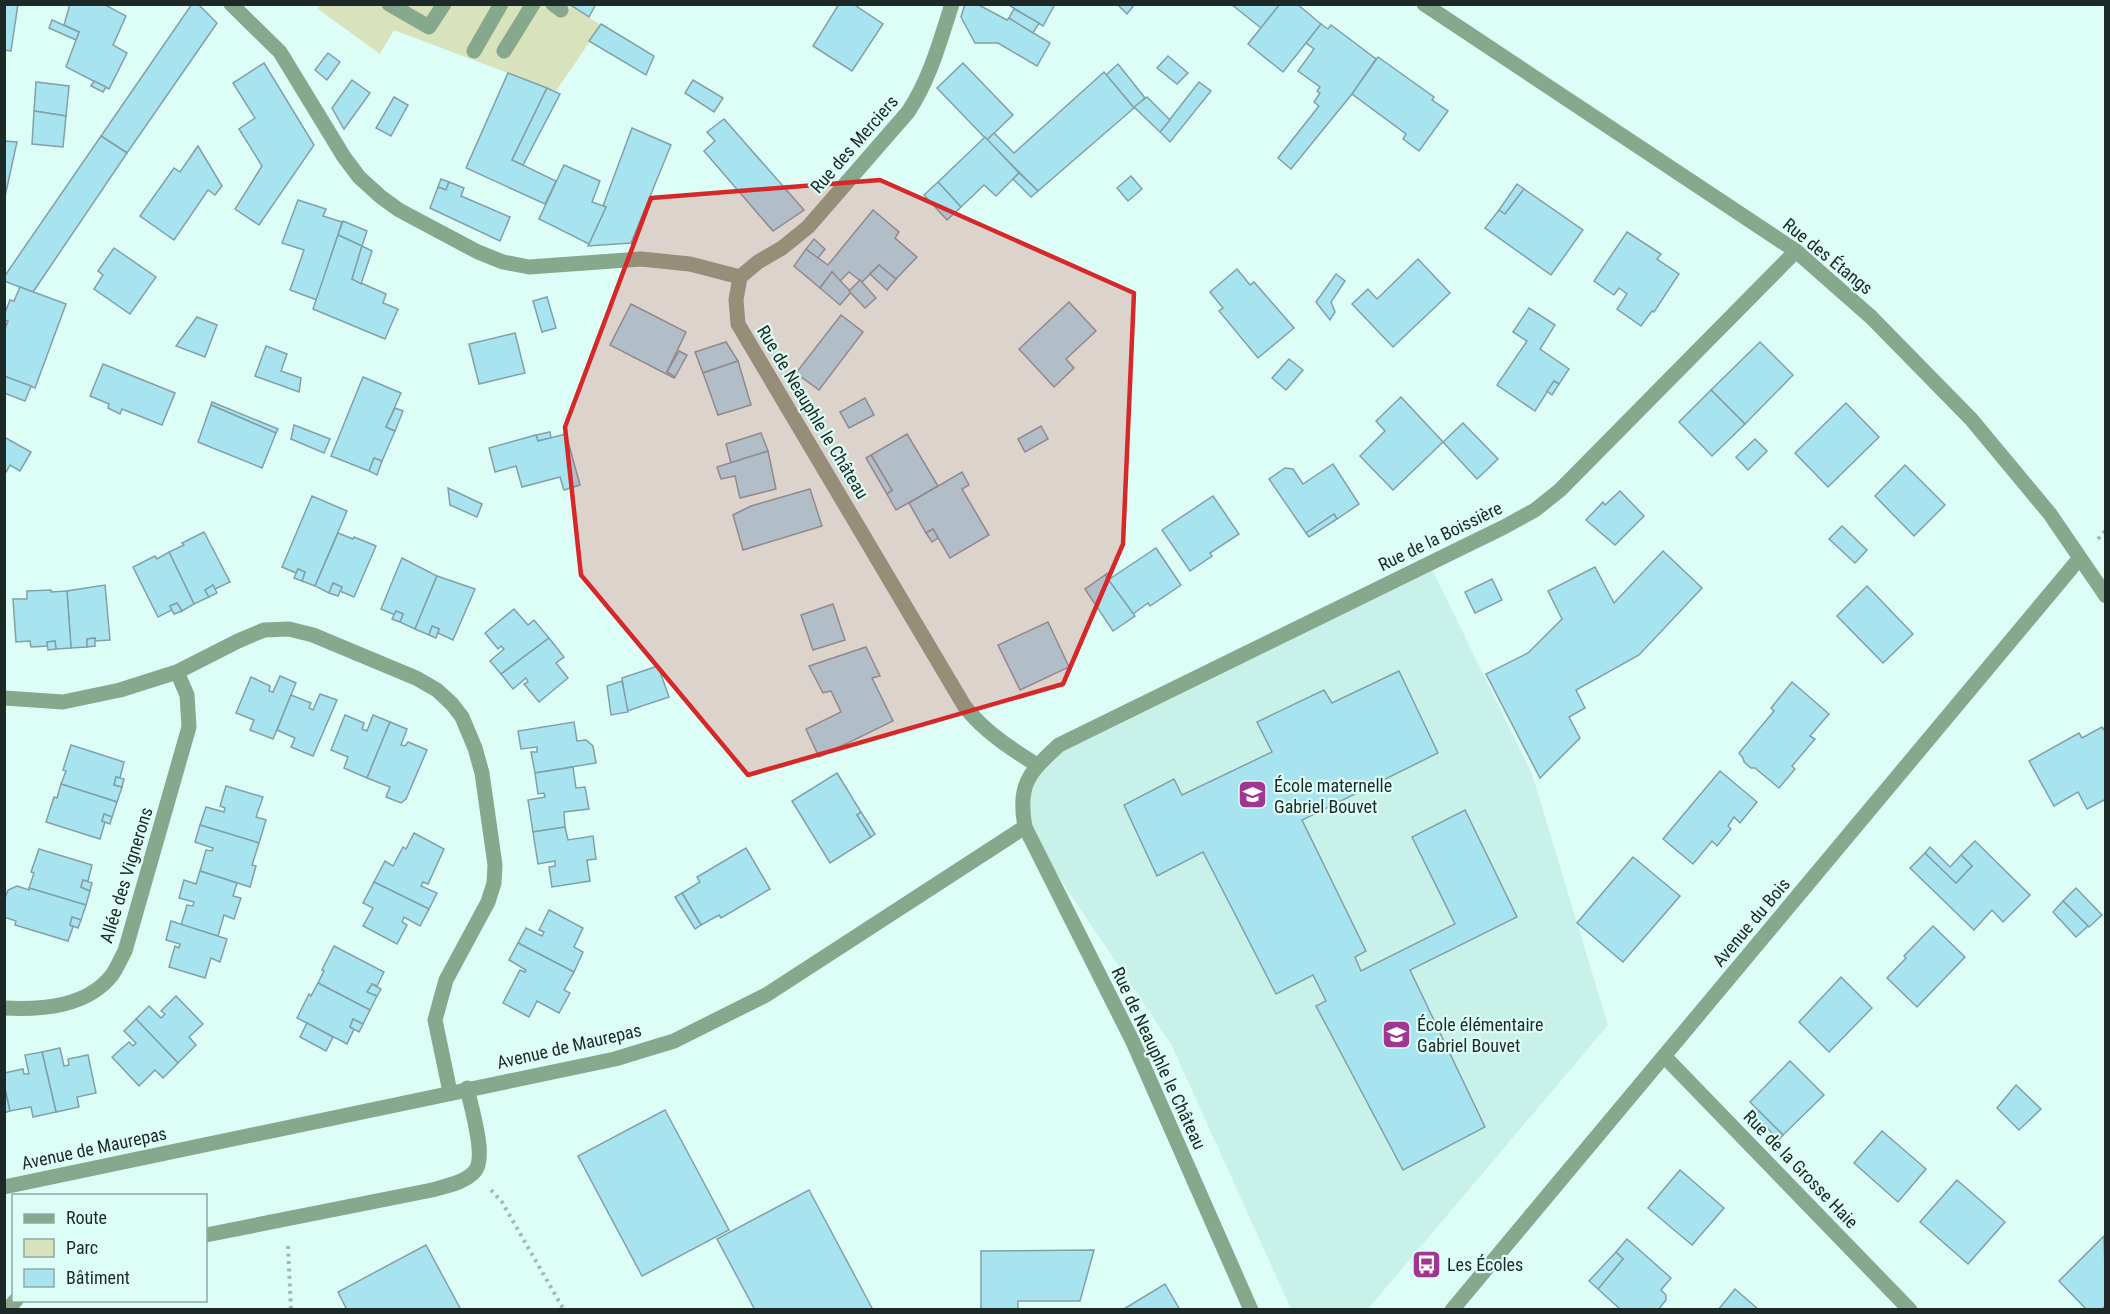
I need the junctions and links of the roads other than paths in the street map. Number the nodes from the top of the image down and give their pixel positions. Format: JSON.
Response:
{"nodes":[{"id":1,"x":231,"y":4,"type":"edge"},
{"id":2,"x":388,"y":4,"type":"edge"},
{"id":3,"x":444,"y":4,"type":"edge"},
{"id":4,"x":501,"y":4,"type":"edge"},
{"id":5,"x":533,"y":4,"type":"edge"},
{"id":6,"x":952,"y":4,"type":"edge"},
{"id":7,"x":1424,"y":4,"type":"edge"},
{"id":8,"x":474,"y":51,"type":"dead end"},
{"id":9,"x":504,"y":51,"type":"dead end"},
{"id":10,"x":1796,"y":251,"type":"junction"},
{"id":11,"x":740,"y":276,"type":"junction"},
{"id":12,"x":2079,"y":559,"type":"junction"},
{"id":13,"x":2106,"y":596,"type":"edge"},
{"id":14,"x":177,"y":672,"type":"junction"},
{"id":15,"x":4,"y":698,"type":"edge"},
{"id":16,"x":1037,"y":765,"type":"junction"},
{"id":17,"x":1025,"y":827,"type":"junction"},
{"id":18,"x":4,"y":1008,"type":"edge"},
{"id":19,"x":1664,"y":1056,"type":"junction"},
{"id":20,"x":467,"y":1088,"type":"junction"},
{"id":21,"x":450,"y":1092,"type":"junction"},
{"id":22,"x":4,"y":1187,"type":"edge"},
{"id":23,"x":207,"y":1235,"type":"edge"},
{"id":24,"x":1251,"y":1310,"type":"edge"},
{"id":25,"x":1452,"y":1310,"type":"edge"},
{"id":26,"x":1910,"y":1310,"type":"edge"}],
"edges":[{"from":1,"to":11,"type":"street"},
{"from":2,"to":3,"type":"street"},
{"from":4,"to":8,"type":"street"},
{"from":5,"to":9,"type":"street"},
{"from":6,"to":11,"type":"street","name":"Rue des Merciers"},
{"from":7,"to":10,"type":"street","name":"Rue des Étangs"},
{"from":10,"to":12,"type":"street","name":"Rue des Étangs"},
{"from":10,"to":16,"type":"street","name":"Rue de la Boissière"},
{"from":11,"to":16,"type":"street","name":"Rue de Neauphle le Château"},
{"from":12,"to":13,"type":"street","name":"Rue des Étangs"},
{"from":12,"to":19,"type":"street","name":"Avenue du Bois"},
{"from":14,"to":15,"type":"street"},
{"from":14,"to":18,"type":"street","name":"Allée des Vignerons"},
{"from":14,"to":21,"type":"street"},
{"from":16,"to":17,"type":"street"},
{"from":17,"to":20,"type":"street","name":"Avenue de Maurepas"},
{"from":17,"to":24,"type":"street","name":"Rue de Neauphle le Château"},
{"from":19,"to":25,"type":"street","name":"Avenue du Bois"},
{"from":19,"to":26,"type":"street","name":"Rue de la Grosse Haie"},
{"from":20,"to":21,"type":"street","name":"Avenue de Maurepas"},
{"from":20,"to":23,"type":"street"},
{"from":21,"to":22,"type":"street","name":"Avenue de Maurepas"}]}
